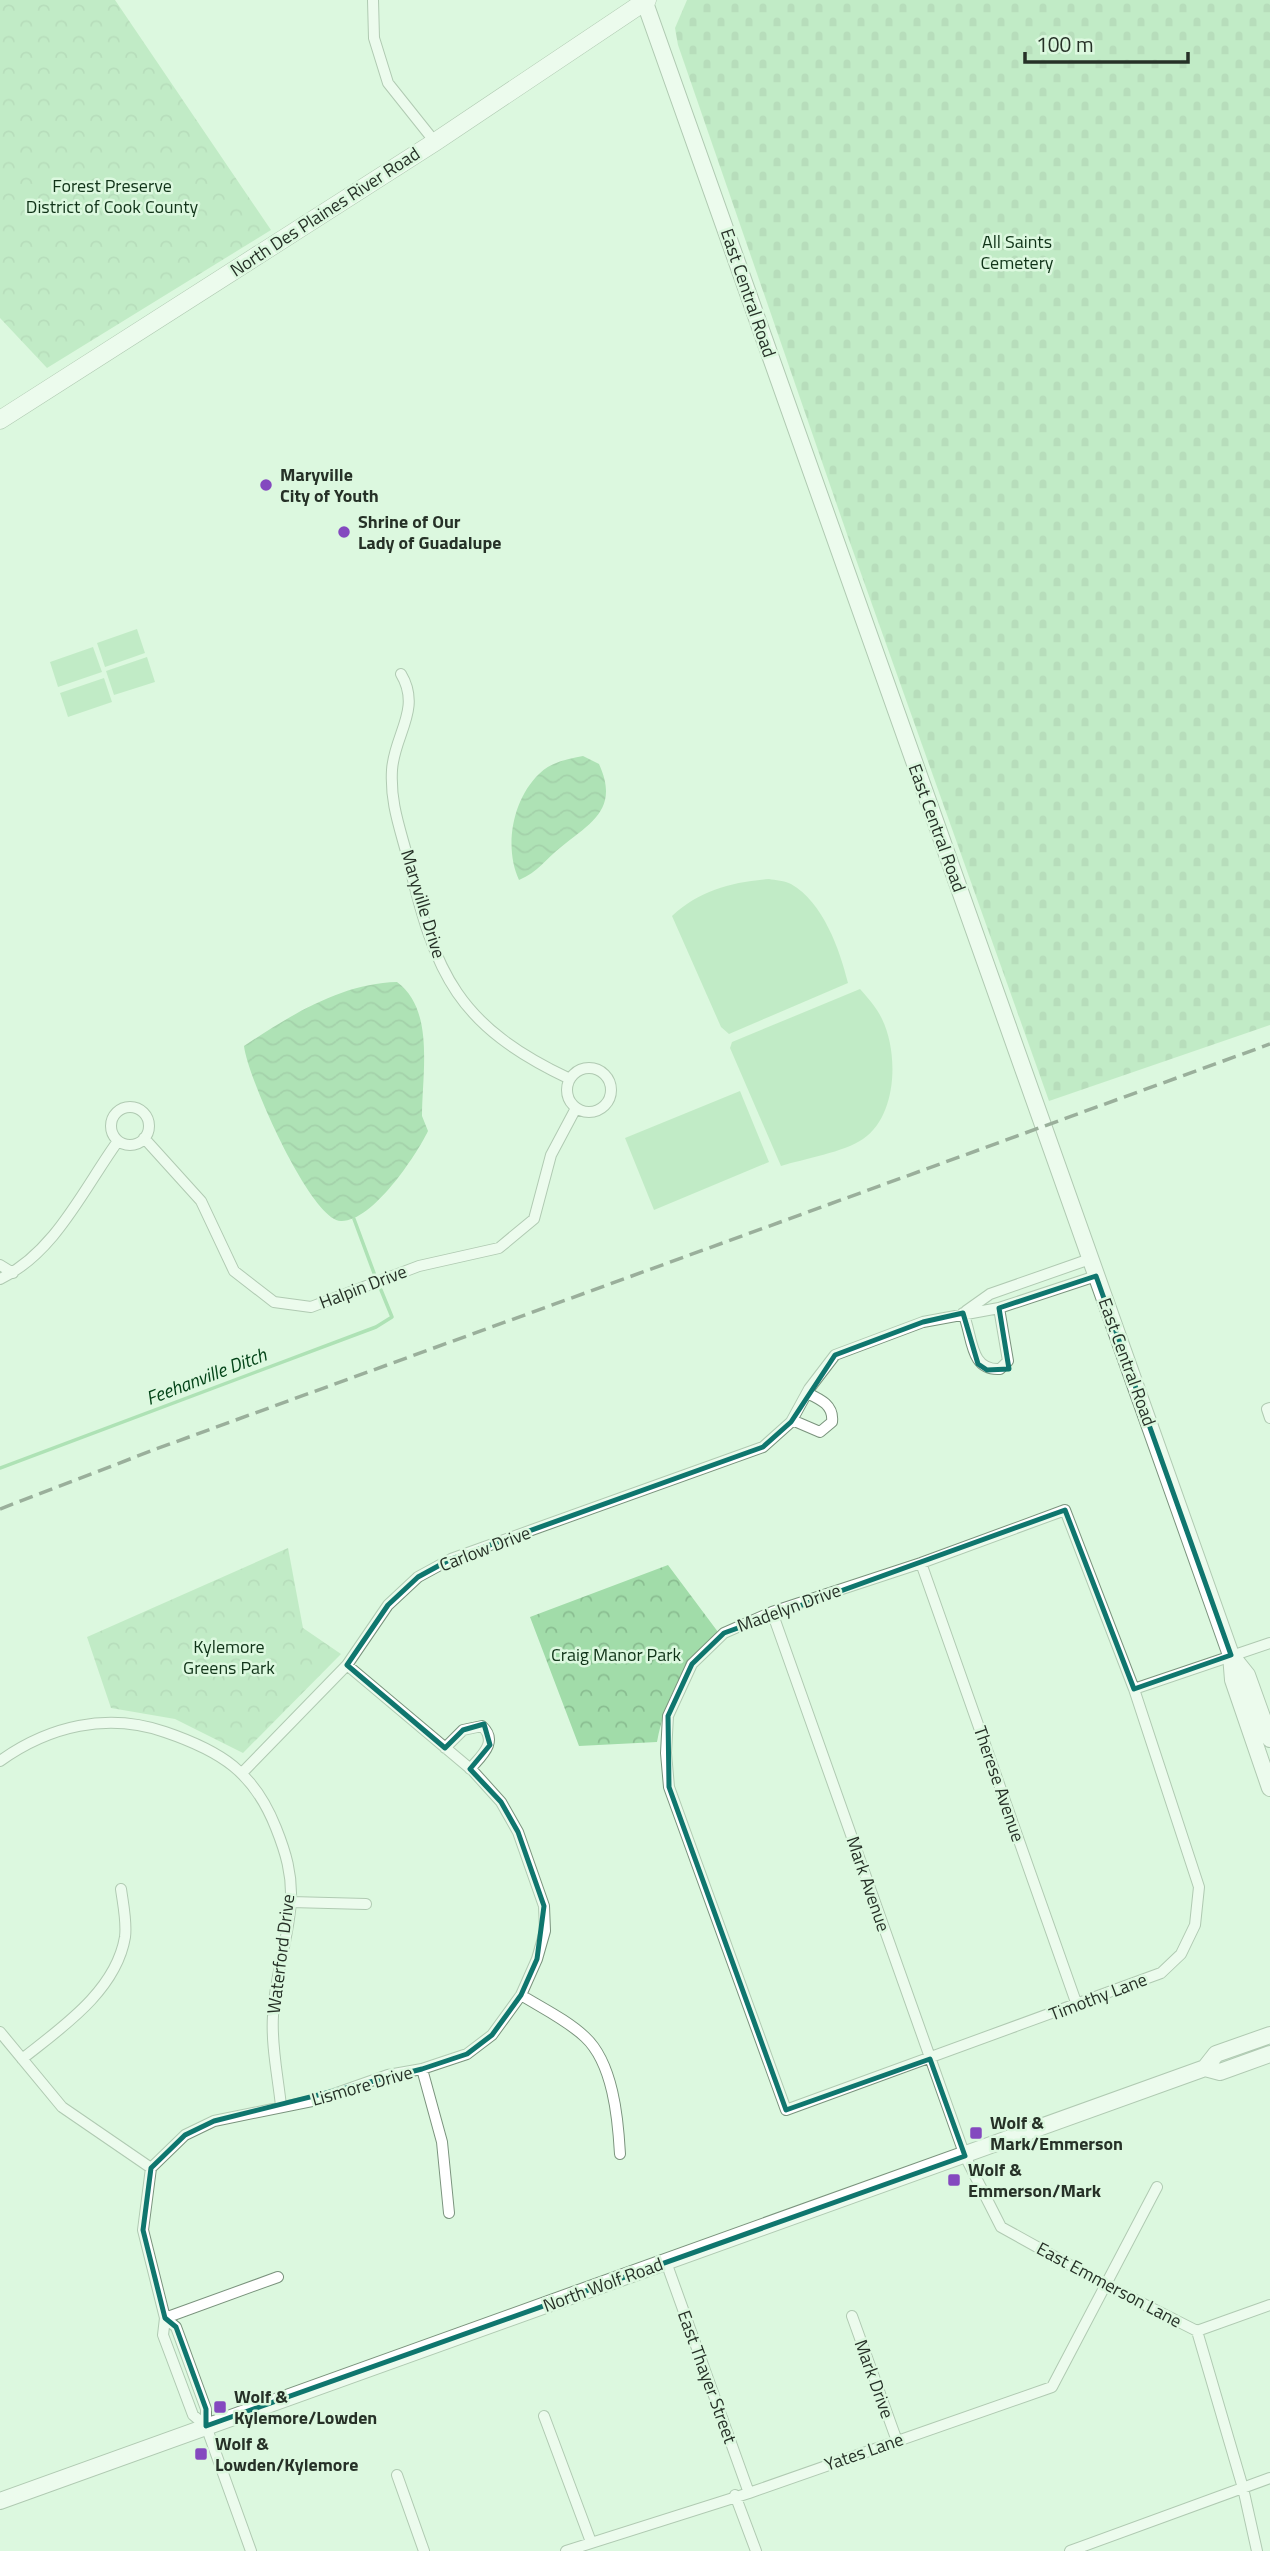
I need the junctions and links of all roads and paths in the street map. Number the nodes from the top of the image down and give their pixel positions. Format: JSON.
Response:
{"nodes":[{"id":1,"x":373,"y":0,"type":"edge"},
{"id":2,"x":645,"y":1,"type":"edge"},
{"id":3,"x":435,"y":142,"type":"junction"},
{"id":4,"x":0,"y":420,"type":"edge"},
{"id":5,"x":401,"y":674,"type":"dead end"},
{"id":6,"x":570,"y":1079,"type":"junction"},
{"id":7,"x":576,"y":1108,"type":"junction"},
{"id":8,"x":144,"y":1138,"type":"junction"},
{"id":9,"x":118,"y":1141,"type":"junction"},
{"id":10,"x":1090,"y":1259,"type":"junction"},
{"id":11,"x":0,"y":1265,"type":"edge"},
{"id":12,"x":13,"y":1273,"type":"junction"},
{"id":13,"x":1096,"y":1276,"type":"junction"},
{"id":14,"x":0,"y":1279,"type":"edge"},
{"id":15,"x":999,"y":1308,"type":"junction"},
{"id":16,"x":963,"y":1313,"type":"junction"},
{"id":17,"x":807,"y":1393,"type":"junction"},
{"id":18,"x":792,"y":1420,"type":"junction"},
{"id":19,"x":1065,"y":1510,"type":"joint"},
{"id":20,"x":920,"y":1563,"type":"junction"},
{"id":21,"x":772,"y":1612,"type":"junction"},
{"id":22,"x":1270,"y":1643,"type":"edge"},
{"id":23,"x":1231,"y":1656,"type":"junction"},
{"id":24,"x":347,"y":1665,"type":"junction"},
{"id":25,"x":1135,"y":1689,"type":"junction"},
{"id":26,"x":1270,"y":1739,"type":"edge"},
{"id":27,"x":445,"y":1748,"type":"junction"},
{"id":28,"x":0,"y":1761,"type":"edge"},
{"id":29,"x":470,"y":1769,"type":"junction"},
{"id":30,"x":243,"y":1772,"type":"junction"},
{"id":31,"x":1270,"y":1787,"type":"edge"},
{"id":32,"x":121,"y":1889,"type":"dead end"},
{"id":33,"x":290,"y":1902,"type":"junction"},
{"id":34,"x":366,"y":1904,"type":"dead end"},
{"id":35,"x":521,"y":1995,"type":"junction"},
{"id":36,"x":1077,"y":2005,"type":"junction"},
{"id":37,"x":0,"y":2032,"type":"edge"},
{"id":38,"x":1270,"y":2035,"type":"edge"},
{"id":39,"x":1270,"y":2054,"type":"edge"},
{"id":40,"x":22,"y":2059,"type":"junction"},
{"id":41,"x":930,"y":2059,"type":"junction"},
{"id":42,"x":1205,"y":2068,"type":"junction"},
{"id":43,"x":422,"y":2070,"type":"junction"},
{"id":44,"x":281,"y":2106,"type":"junction"},
{"id":45,"x":786,"y":2110,"type":"joint"},
{"id":46,"x":620,"y":2154,"type":"dead end"},
{"id":47,"x":965,"y":2156,"type":"junction"},
{"id":48,"x":151,"y":2168,"type":"junction"},
{"id":49,"x":1157,"y":2187,"type":"dead end"},
{"id":50,"x":449,"y":2213,"type":"dead end"},
{"id":51,"x":666,"y":2262,"type":"junction"},
{"id":52,"x":278,"y":2277,"type":"dead end"},
{"id":53,"x":1104,"y":2284,"type":"junction"},
{"id":54,"x":1270,"y":2305,"type":"edge"},
{"id":55,"x":852,"y":2316,"type":"dead end"},
{"id":56,"x":165,"y":2318,"type":"junction"},
{"id":57,"x":1197,"y":2331,"type":"junction"},
{"id":58,"x":544,"y":2416,"type":"dead end"},
{"id":59,"x":206,"y":2426,"type":"junction"},
{"id":60,"x":897,"y":2441,"type":"junction"},
{"id":61,"x":397,"y":2475,"type":"dead end"},
{"id":62,"x":1270,"y":2478,"type":"edge"},
{"id":63,"x":1243,"y":2488,"type":"junction"},
{"id":64,"x":748,"y":2493,"type":"junction"},
{"id":65,"x":735,"y":2495,"type":"junction"},
{"id":66,"x":0,"y":2501,"type":"edge"},
{"id":67,"x":591,"y":2542,"type":"junction"},
{"id":68,"x":251,"y":2551,"type":"edge"},
{"id":69,"x":425,"y":2551,"type":"edge"},
{"id":70,"x":566,"y":2551,"type":"edge"},
{"id":71,"x":755,"y":2551,"type":"edge"},
{"id":72,"x":1070,"y":2551,"type":"edge"},
{"id":73,"x":1257,"y":2551,"type":"edge"}],
"edges":[{"from":1,"to":3,"type":"street"},
{"from":2,"to":3,"type":"main road","name":"North Des Plaines River Road"},
{"from":2,"to":10,"type":"main road","name":"East Central Road"},
{"from":3,"to":4,"type":"main road","name":"North Des Plaines River Road"},
{"from":5,"to":6,"type":"street","name":"Maryville Drive"},
{"from":6,"to":7,"type":"street"},
{"from":6,"to":7,"type":"street"},
{"from":7,"to":8,"type":"street","name":"Halpin Drive"},
{"from":8,"to":9,"type":"street"},
{"from":8,"to":9,"type":"street"},
{"from":9,"to":12,"type":"street"},
{"from":10,"to":13,"type":"main road","name":"East Central Road"},
{"from":10,"to":16,"type":"street","name":"Carlow Drive"},
{"from":11,"to":12,"type":"street"},
{"from":12,"to":14,"type":"street"},
{"from":13,"to":15,"type":"street","name":"Carlow Drive"},
{"from":13,"to":23,"type":"main road","name":"East Central Road"},
{"from":15,"to":16,"type":"street","name":"Carlow Drive"},
{"from":15,"to":16,"type":"street"},
{"from":16,"to":17,"type":"street","name":"Carlow Drive"},
{"from":17,"to":18,"type":"street","name":"Carlow Drive"},
{"from":17,"to":18,"type":"street"},
{"from":18,"to":24,"type":"street","name":"Carlow Drive"},
{"from":19,"to":20,"type":"street","name":"Madelyn Drive"},
{"from":19,"to":25,"type":"street","name":"Timothy Lane"},
{"from":20,"to":21,"type":"street","name":"Madelyn Drive"},
{"from":20,"to":36,"type":"street","name":"Therese Avenue"},
{"from":21,"to":41,"type":"street","name":"Mark Avenue"},
{"from":21,"to":45,"type":"street","name":"Madelyn Drive"},
{"from":22,"to":23,"type":"street"},
{"from":23,"to":25,"type":"street"},
{"from":23,"to":26,"type":"main road","name":"East Central Road"},
{"from":23,"to":31,"type":"main road","name":"East Central Road"},
{"from":24,"to":27,"type":"street","name":"Lismore Drive"},
{"from":24,"to":30,"type":"street","name":"Carlow Drive"},
{"from":25,"to":36,"type":"street","name":"Timothy Lane"},
{"from":27,"to":29,"type":"street","name":"Lismore Drive"},
{"from":27,"to":29,"type":"street"},
{"from":28,"to":30,"type":"street","name":"Waterford Drive"},
{"from":29,"to":35,"type":"street","name":"Lismore Drive"},
{"from":30,"to":33,"type":"street","name":"Waterford Drive"},
{"from":32,"to":40,"type":"street"},
{"from":33,"to":34,"type":"street"},
{"from":33,"to":44,"type":"street","name":"Waterford Drive"},
{"from":35,"to":43,"type":"street","name":"Lismore Drive"},
{"from":35,"to":46,"type":"street"},
{"from":36,"to":41,"type":"street","name":"Timothy Lane"},
{"from":37,"to":40,"type":"street"},
{"from":38,"to":42,"type":"main road","name":"North Wolf Road"},
{"from":39,"to":42,"type":"main road","name":"North Wolf Road"},
{"from":40,"to":48,"type":"street"},
{"from":41,"to":45,"type":"street","name":"Timothy Lane"},
{"from":41,"to":47,"type":"street","name":"Mark Avenue"},
{"from":42,"to":47,"type":"main road","name":"North Wolf Road"},
{"from":43,"to":44,"type":"street","name":"Lismore Drive"},
{"from":43,"to":50,"type":"street"},
{"from":44,"to":48,"type":"street","name":"Lismore Drive"},
{"from":47,"to":51,"type":"main road","name":"North Wolf Road"},
{"from":47,"to":53,"type":"street","name":"East Emmerson Lane"},
{"from":48,"to":56,"type":"street"},
{"from":49,"to":53,"type":"street","name":"Yates Lane"},
{"from":51,"to":59,"type":"main road","name":"North Wolf Road"},
{"from":51,"to":64,"type":"street","name":"East Thayer Street"},
{"from":52,"to":56,"type":"street"},
{"from":53,"to":57,"type":"street","name":"East Emmerson Lane"},
{"from":53,"to":60,"type":"street","name":"Yates Lane"},
{"from":54,"to":57,"type":"street"},
{"from":55,"to":60,"type":"street","name":"Mark Drive"},
{"from":56,"to":59,"type":"street"},
{"from":57,"to":63,"type":"street","name":"East Emmerson Lane"},
{"from":58,"to":67,"type":"street"},
{"from":59,"to":66,"type":"main road","name":"North Wolf Road"},
{"from":59,"to":68,"type":"street"},
{"from":60,"to":64,"type":"street","name":"Yates Lane"},
{"from":61,"to":69,"type":"street"},
{"from":62,"to":63,"type":"street"},
{"from":63,"to":72,"type":"street"},
{"from":63,"to":73,"type":"street","name":"East Emmerson Lane"},
{"from":64,"to":65,"type":"street","name":"Yates Lane"},
{"from":65,"to":67,"type":"street","name":"Yates Lane"},
{"from":65,"to":71,"type":"street"},
{"from":67,"to":70,"type":"street","name":"Yates Lane"}]}
